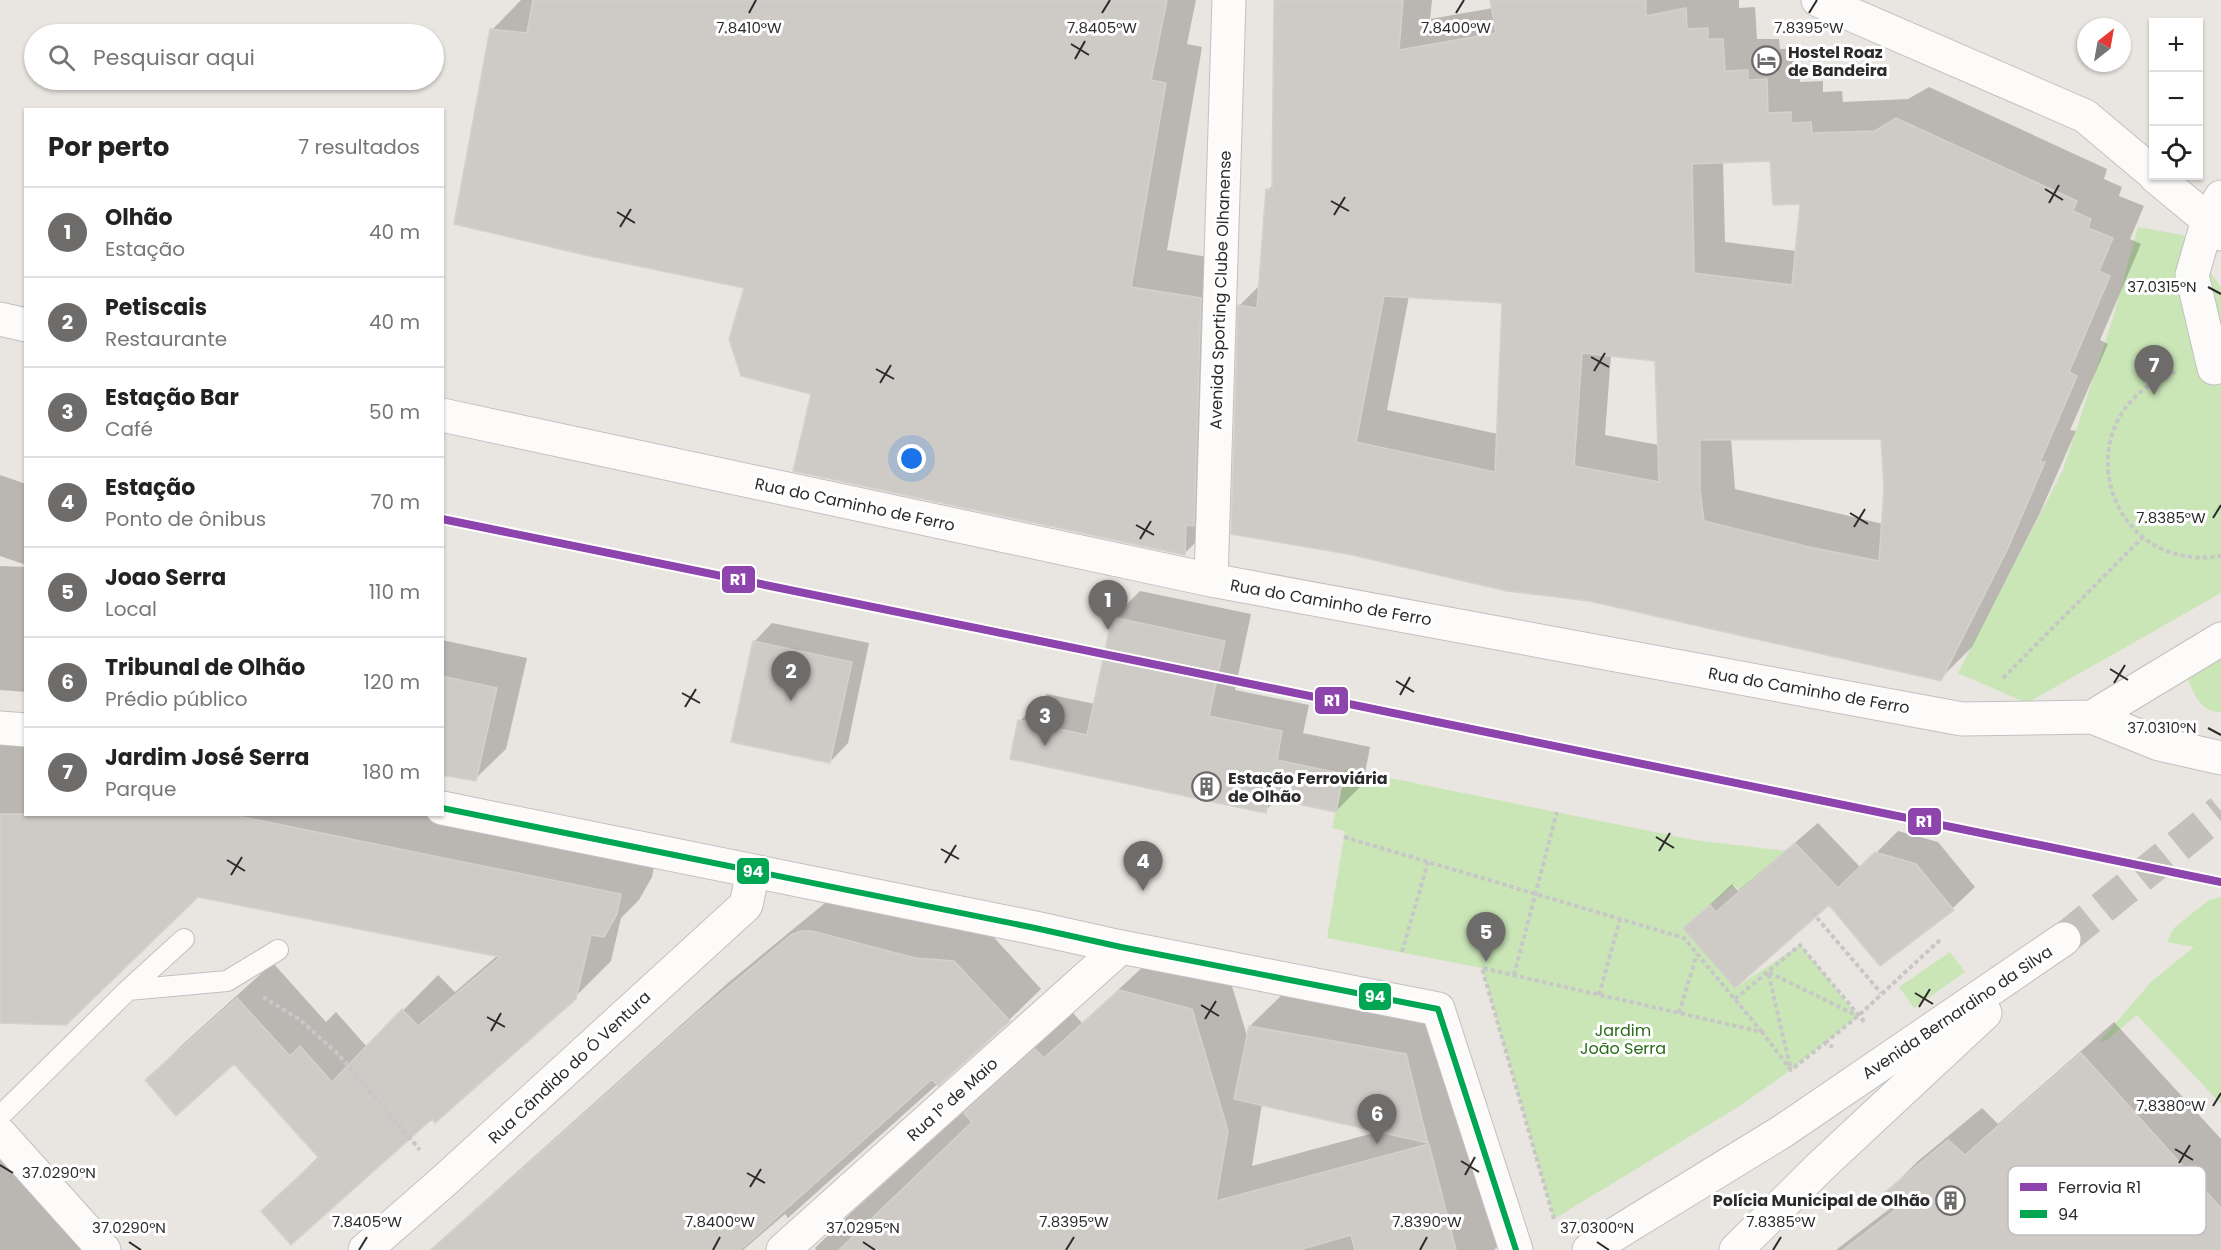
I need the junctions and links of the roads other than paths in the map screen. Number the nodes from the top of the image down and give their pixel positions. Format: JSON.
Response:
{"nodes":[{"id":1,"x":1229,"y":0,"type":"edge"},
{"id":2,"x":1818,"y":0,"type":"edge"},
{"id":3,"x":2149,"y":171,"type":"edge"},
{"id":4,"x":2162,"y":180,"type":"edge"},
{"id":5,"x":2217,"y":217,"type":"edge"},
{"id":6,"x":0,"y":320,"type":"edge"},
{"id":7,"x":24,"y":325,"type":"edge"},
{"id":8,"x":2214,"y":368,"type":"road end"},
{"id":9,"x":444,"y":415,"type":"edge"},
{"id":10,"x":1211,"y":580,"type":"junction"},
{"id":11,"x":2221,"y":639,"type":"edge"},
{"id":12,"x":2092,"y":717,"type":"junction"},
{"id":13,"x":0,"y":728,"type":"edge"},
{"id":14,"x":24,"y":730,"type":"edge"},
{"id":15,"x":2221,"y":758,"type":"edge"},
{"id":16,"x":444,"y":808,"type":"edge"},
{"id":17,"x":753,"y":871,"type":"junction"},
{"id":18,"x":184,"y":939,"type":"dead end"},
{"id":19,"x":1121,"y":947,"type":"junction"},
{"id":20,"x":278,"y":950,"type":"dead end"},
{"id":21,"x":128,"y":990,"type":"junction"},
{"id":22,"x":0,"y":1116,"type":"edge"},
{"id":23,"x":0,"y":1134,"type":"edge"},
{"id":24,"x":104,"y":1250,"type":"edge"},
{"id":25,"x":365,"y":1250,"type":"edge"},
{"id":26,"x":783,"y":1250,"type":"edge"},
{"id":27,"x":1516,"y":1250,"type":"edge"},
{"id":28,"x":1589,"y":1250,"type":"edge"},
{"id":29,"x":1736,"y":1250,"type":"edge"}],
"edges":[{"from":1,"to":10,"type":"street","name":"Avenida Sporting Clube Olhanense"},
{"from":2,"to":3,"type":"street"},
{"from":4,"to":5,"type":"street"},
{"from":5,"to":8,"type":"street"},
{"from":6,"to":7,"type":"street"},
{"from":9,"to":10,"type":"street","name":"Rua do Caminho de Ferro"},
{"from":10,"to":12,"type":"street","name":"Rua do Caminho de Ferro"},
{"from":11,"to":12,"type":"street"},
{"from":12,"to":15,"type":"street","name":"Rua do Caminho de Ferro"},
{"from":13,"to":14,"type":"street"},
{"from":16,"to":17,"type":"street"},
{"from":17,"to":19,"type":"street"},
{"from":17,"to":25,"type":"street","name":"Rua Cândido do Ó Ventura"},
{"from":18,"to":21,"type":"lane"},
{"from":19,"to":26,"type":"street","name":"Rua 1º de Maio"},
{"from":19,"to":27,"type":"street"},
{"from":20,"to":21,"type":"lane"},
{"from":21,"to":22,"type":"lane"},
{"from":23,"to":24,"type":"street"},
{"from":28,"to":29,"type":"street","name":"Avenida Bernardino da Silva"}]}
